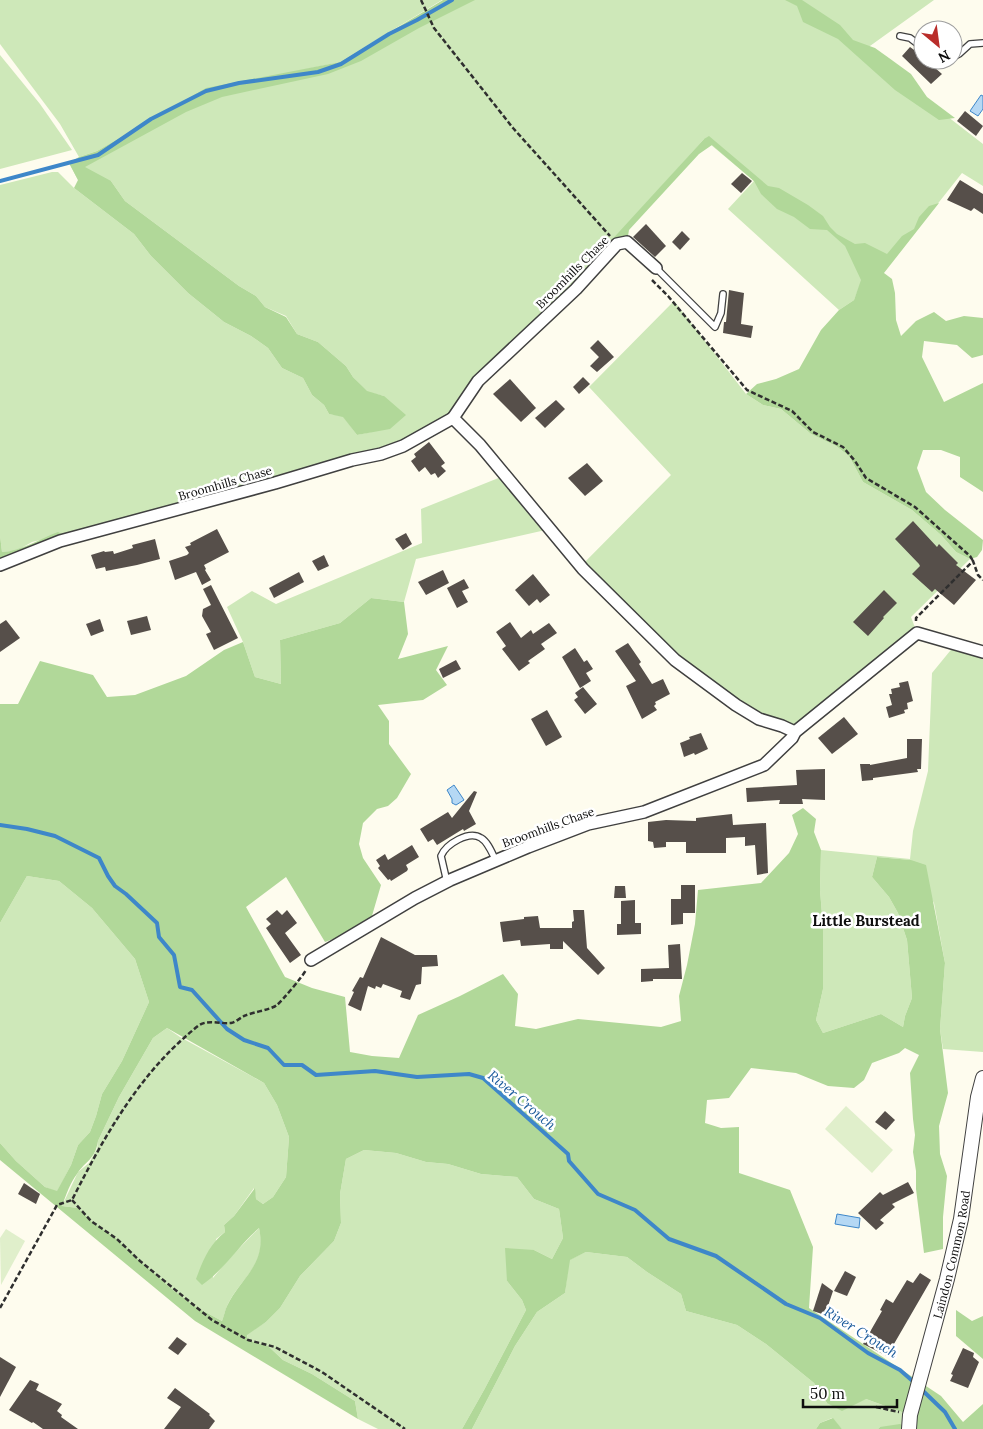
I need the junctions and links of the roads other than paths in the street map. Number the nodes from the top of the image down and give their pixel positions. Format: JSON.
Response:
{"nodes":[{"id":1,"x":900,"y":36,"type":"dead end"},
{"id":2,"x":913,"y":40,"type":"edge"},
{"id":3,"x":983,"y":43,"type":"edge"},
{"id":4,"x":963,"y":50,"type":"edge"},
{"id":5,"x":656,"y":268,"type":"joint"},
{"id":6,"x":723,"y":294,"type":"dead end"},
{"id":7,"x":453,"y":418,"type":"junction"},
{"id":8,"x":0,"y":565,"type":"edge"},
{"id":9,"x":983,"y":652,"type":"edge"},
{"id":10,"x":795,"y":732,"type":"junction"},
{"id":11,"x":496,"y":860,"type":"junction"},
{"id":12,"x":447,"y":882,"type":"junction"},
{"id":13,"x":311,"y":960,"type":"road end"},
{"id":14,"x":983,"y":1078,"type":"edge"},
{"id":15,"x":980,"y":1098,"type":"edge"},
{"id":16,"x":910,"y":1422,"type":"edge"}],
"edges":[{"from":1,"to":2,"type":"lane"},
{"from":3,"to":4,"type":"lane"},
{"from":5,"to":6,"type":"lane"},
{"from":5,"to":7,"type":"street","name":"Broomhills Chase"},
{"from":7,"to":8,"type":"street","name":"Broomhills Chase"},
{"from":7,"to":10,"type":"street"},
{"from":9,"to":10,"type":"street","name":"Broomhills Chase"},
{"from":10,"to":11,"type":"street","name":"Broomhills Chase"},
{"from":11,"to":12,"type":"street","name":"Broomhills Chase"},
{"from":11,"to":12,"type":"lane"},
{"from":12,"to":13,"type":"street","name":"Broomhills Chase"},
{"from":14,"to":15,"type":"street","name":"Laindon Common Road"},
{"from":15,"to":16,"type":"street","name":"Laindon Common Road"}]}
